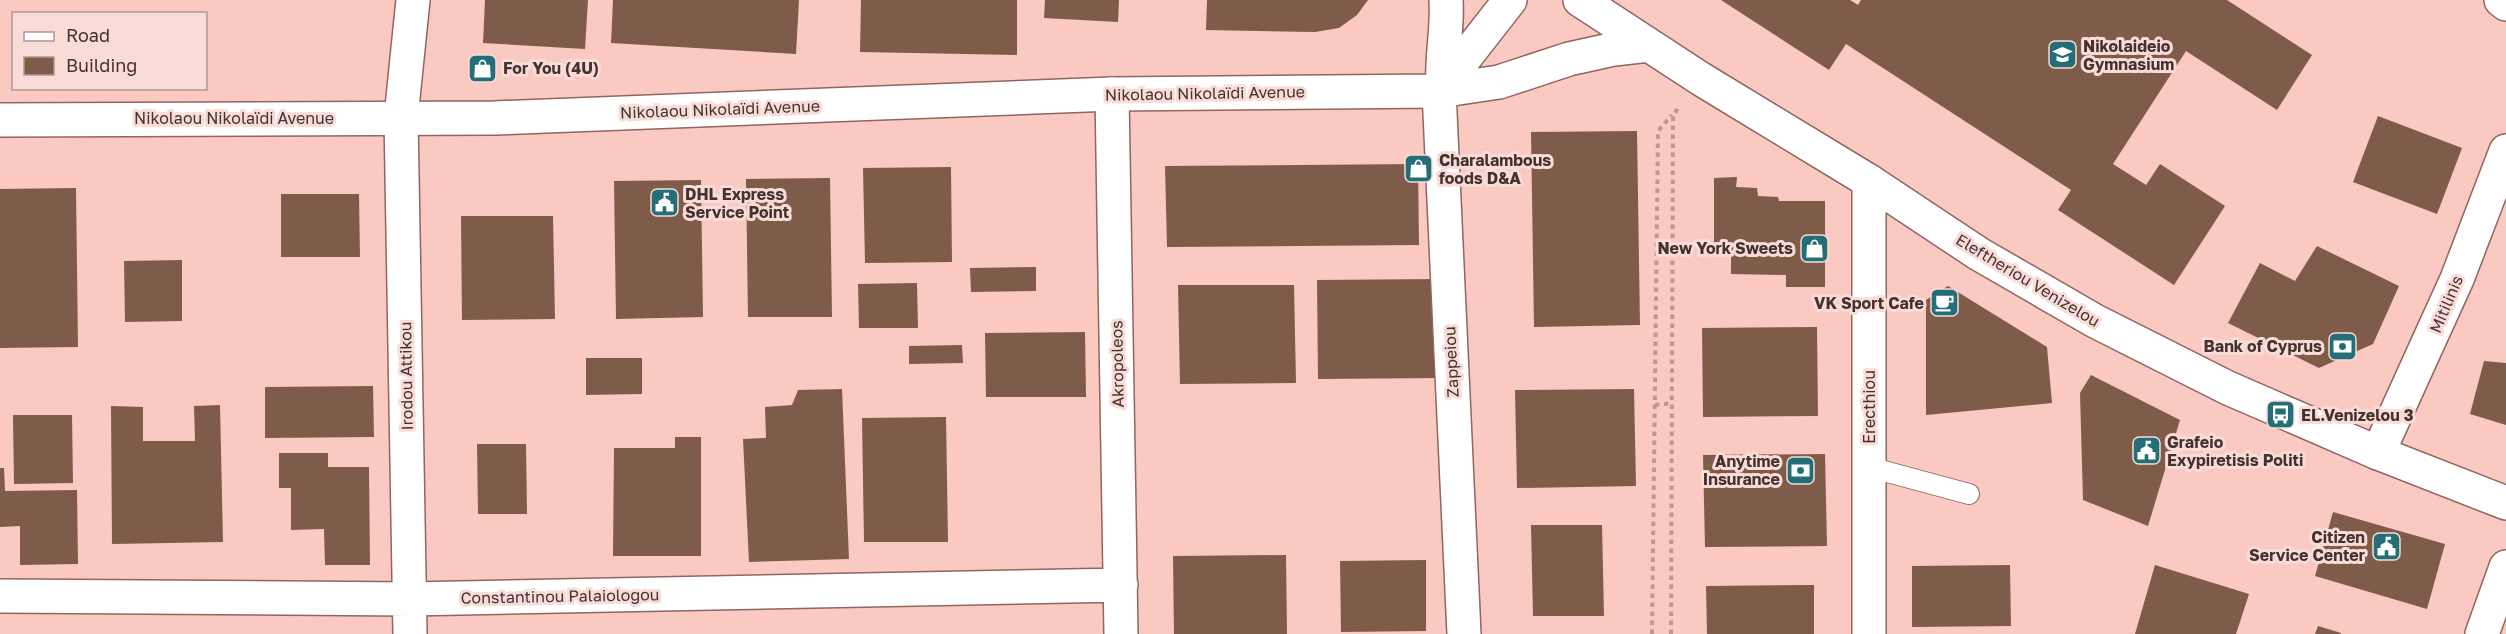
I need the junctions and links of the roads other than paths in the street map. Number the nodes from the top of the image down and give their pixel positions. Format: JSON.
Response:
{"nodes":[{"id":1,"x":413,"y":0,"type":"edge"},
{"id":2,"x":1446,"y":0,"type":"edge"},
{"id":3,"x":1510,"y":0,"type":"edge"},
{"id":4,"x":1580,"y":0,"type":"edge"},
{"id":5,"x":2501,"y":0,"type":"edge"},
{"id":6,"x":2506,"y":4,"type":"edge"},
{"id":7,"x":1649,"y":45,"type":"junction"},
{"id":8,"x":1441,"y":88,"type":"junction"},
{"id":9,"x":1112,"y":94,"type":"junction"},
{"id":10,"x":401,"y":117,"type":"junction"},
{"id":11,"x":0,"y":120,"type":"edge"},
{"id":12,"x":2506,"y":151,"type":"edge"},
{"id":13,"x":1869,"y":181,"type":"junction"},
{"id":14,"x":2378,"y":453,"type":"junction"},
{"id":15,"x":1869,"y":467,"type":"junction"},
{"id":16,"x":1969,"y":494,"type":"dead end"},
{"id":17,"x":2506,"y":503,"type":"edge"},
{"id":18,"x":2506,"y":567,"type":"edge"},
{"id":19,"x":1121,"y":585,"type":"junction"},
{"id":20,"x":0,"y":596,"type":"edge"},
{"id":21,"x":410,"y":599,"type":"junction"},
{"id":22,"x":410,"y":634,"type":"edge"},
{"id":23,"x":1121,"y":634,"type":"edge"},
{"id":24,"x":1464,"y":634,"type":"edge"},
{"id":25,"x":1869,"y":634,"type":"edge"},
{"id":26,"x":2482,"y":634,"type":"edge"}],
"edges":[{"from":1,"to":10,"type":"street","name":"Irodou Attikou"},
{"from":2,"to":8,"type":"street","name":"Zappeiou"},
{"from":3,"to":8,"type":"street"},
{"from":4,"to":7,"type":"street","name":"Eleftheriou Venizelou"},
{"from":5,"to":6,"type":"street"},
{"from":7,"to":8,"type":"street","name":"Nikolaou Nikolaïdi Avenue"},
{"from":7,"to":13,"type":"street","name":"Eleftheriou Venizelou"},
{"from":8,"to":9,"type":"street","name":"Nikolaou Nikolaïdi Avenue"},
{"from":8,"to":24,"type":"street","name":"Zappeiou"},
{"from":9,"to":10,"type":"street","name":"Nikolaou Nikolaïdi Avenue"},
{"from":9,"to":19,"type":"street","name":"Akropoleos"},
{"from":10,"to":11,"type":"street","name":"Nikolaou Nikolaïdi Avenue"},
{"from":10,"to":21,"type":"street","name":"Irodou Attikou"},
{"from":12,"to":14,"type":"street","name":"Mitilinis"},
{"from":13,"to":14,"type":"street","name":"Eleftheriou Venizelou"},
{"from":13,"to":15,"type":"street","name":"Erecthiou"},
{"from":14,"to":17,"type":"street","name":"Eleftheriou Venizelou"},
{"from":15,"to":16,"type":"lane"},
{"from":15,"to":25,"type":"street","name":"Erecthiou"},
{"from":18,"to":26,"type":"street"},
{"from":19,"to":21,"type":"street","name":"Constantinou Palaiologou"},
{"from":19,"to":23,"type":"street","name":"Akropoleos"},
{"from":20,"to":21,"type":"street","name":"Constantinou Palaiologou"},
{"from":21,"to":22,"type":"street","name":"Irodou Attikou"}]}
